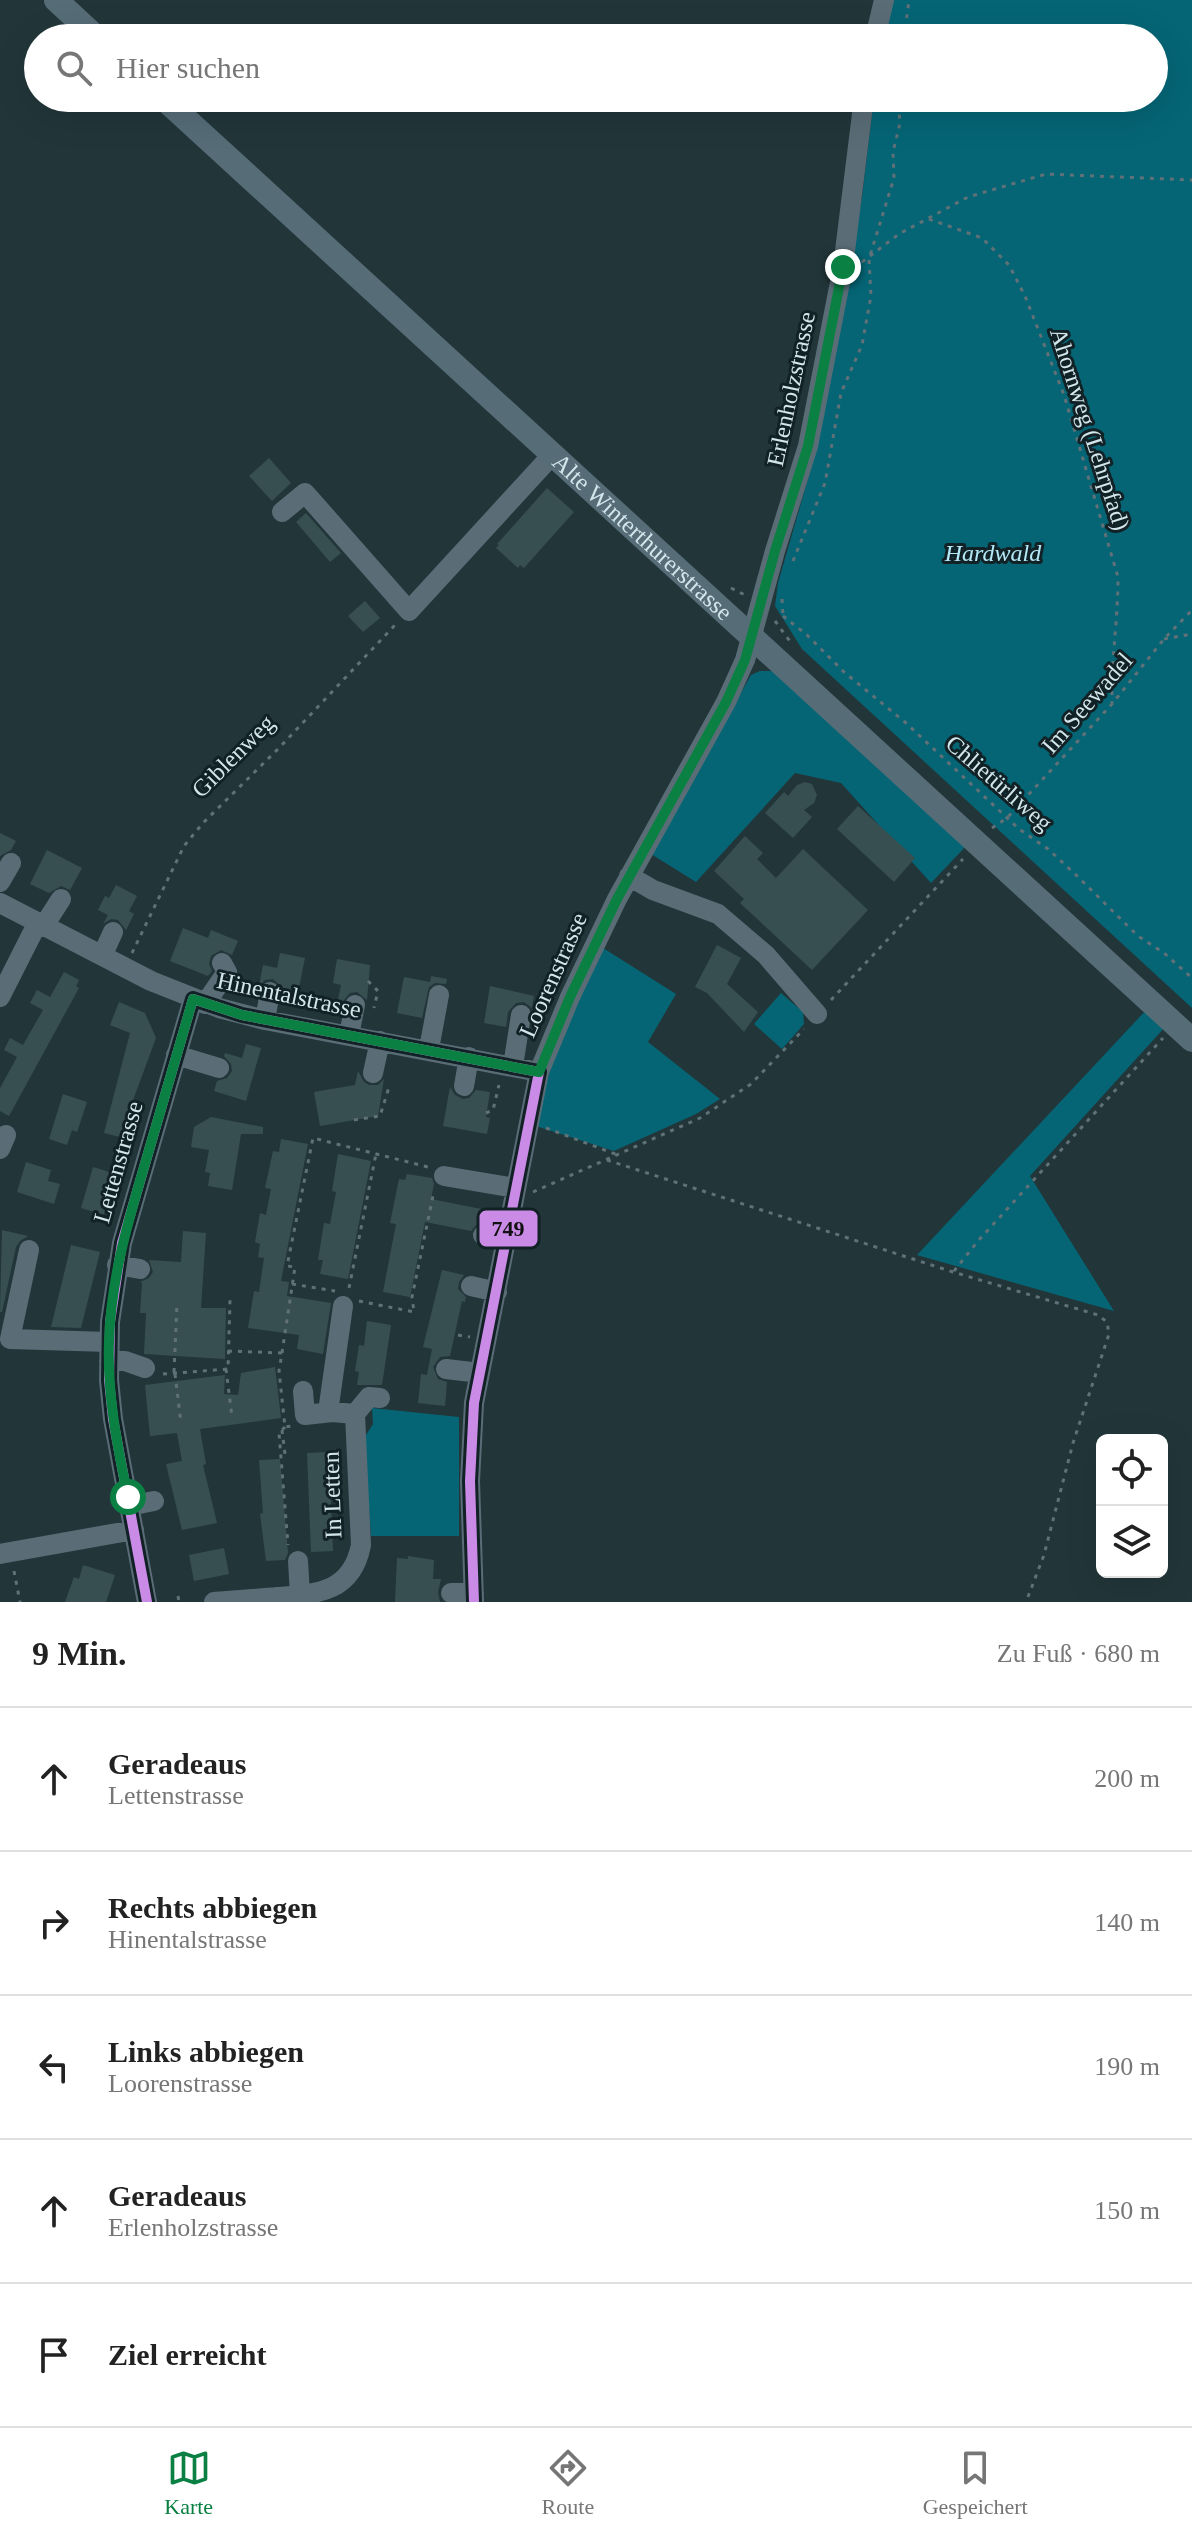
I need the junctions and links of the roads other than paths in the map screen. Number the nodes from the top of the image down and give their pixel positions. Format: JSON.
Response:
{"nodes":[{"id":1,"x":56,"y":0,"type":"edge"},
{"id":2,"x":884,"y":0,"type":"edge"},
{"id":3,"x":82,"y":24,"type":"edge"},
{"id":4,"x":878,"y":24,"type":"edge"},
{"id":5,"x":178,"y":112,"type":"edge"},
{"id":6,"x":862,"y":112,"type":"edge"},
{"id":7,"x":553,"y":454,"type":"junction"},
{"id":8,"x":282,"y":512,"type":"dead end"},
{"id":9,"x":751,"y":637,"type":"junction"},
{"id":10,"x":11,"y":863,"type":"dead end"},
{"id":11,"x":629,"y":876,"type":"junction"},
{"id":12,"x":0,"y":882,"type":"edge"},
{"id":13,"x":61,"y":899,"type":"dead end"},
{"id":14,"x":0,"y":903,"type":"edge"},
{"id":15,"x":40,"y":925,"type":"junction"},
{"id":16,"x":113,"y":932,"type":"dead end"},
{"id":17,"x":102,"y":956,"type":"junction"},
{"id":18,"x":222,"y":963,"type":"dead end"},
{"id":19,"x":270,"y":992,"type":"dead end"},
{"id":20,"x":439,"y":995,"type":"dead end"},
{"id":21,"x":0,"y":997,"type":"edge"},
{"id":22,"x":199,"y":1002,"type":"junction"},
{"id":23,"x":355,"y":1005,"type":"dead end"},
{"id":24,"x":817,"y":1014,"type":"dead end"},
{"id":25,"x":521,"y":1015,"type":"dead end"},
{"id":26,"x":265,"y":1020,"type":"junction"},
{"id":27,"x":1184,"y":1032,"type":"edge"},
{"id":28,"x":349,"y":1035,"type":"junction"},
{"id":29,"x":380,"y":1041,"type":"junction"},
{"id":30,"x":429,"y":1049,"type":"junction"},
{"id":31,"x":176,"y":1055,"type":"junction"},
{"id":32,"x":469,"y":1057,"type":"junction"},
{"id":33,"x":513,"y":1066,"type":"junction"},
{"id":34,"x":219,"y":1068,"type":"dead end"},
{"id":35,"x":539,"y":1072,"type":"junction"},
{"id":36,"x":382,"y":1075,"type":"road end"},
{"id":37,"x":464,"y":1086,"type":"dead end"},
{"id":38,"x":439,"y":1177,"type":"road end"},
{"id":39,"x":514,"y":1194,"type":"junction"},
{"id":40,"x":483,"y":1235,"type":"dead end"},
{"id":41,"x":507,"y":1240,"type":"junction"},
{"id":42,"x":29,"y":1250,"type":"dead end"},
{"id":43,"x":117,"y":1265,"type":"junction"},
{"id":44,"x":140,"y":1269,"type":"dead end"},
{"id":45,"x":471,"y":1286,"type":"dead end"},
{"id":46,"x":497,"y":1292,"type":"junction"},
{"id":47,"x":345,"y":1296,"type":"road end"},
{"id":48,"x":109,"y":1359,"type":"junction"},
{"id":49,"x":446,"y":1369,"type":"dead end"},
{"id":50,"x":480,"y":1373,"type":"junction"},
{"id":51,"x":303,"y":1391,"type":"dead end"},
{"id":52,"x":380,"y":1398,"type":"dead end"},
{"id":53,"x":328,"y":1412,"type":"junction"},
{"id":54,"x":355,"y":1414,"type":"junction"},
{"id":55,"x":154,"y":1501,"type":"dead end"},
{"id":56,"x":129,"y":1506,"type":"junction"},
{"id":57,"x":134,"y":1530,"type":"junction"},
{"id":58,"x":5,"y":1553,"type":"edge"},
{"id":59,"x":294,"y":1557,"type":"road end"},
{"id":60,"x":451,"y":1593,"type":"dead end"},
{"id":61,"x":300,"y":1595,"type":"junction"},
{"id":62,"x":474,"y":1597,"type":"edge"},
{"id":63,"x":243,"y":1601,"type":"edge"},
{"id":64,"x":147,"y":1602,"type":"edge"},
{"id":65,"x":214,"y":1602,"type":"edge"}],
"edges":[{"from":1,"to":3,"type":"main road"},
{"from":2,"to":4,"type":"street"},
{"from":5,"to":7,"type":"main road","name":"Alte Winterthurerstrasse"},
{"from":6,"to":9,"type":"street","name":"Erlenholzstrasse"},
{"from":7,"to":8,"type":"street"},
{"from":7,"to":9,"type":"main road","name":"Alte Winterthurerstrasse"},
{"from":9,"to":11,"type":"street","name":"Loorenstrasse"},
{"from":9,"to":27,"type":"main road","name":"Alte Winterthurerstrasse"},
{"from":10,"to":12,"type":"street"},
{"from":11,"to":24,"type":"street"},
{"from":11,"to":35,"type":"street","name":"Loorenstrasse"},
{"from":13,"to":15,"type":"street"},
{"from":14,"to":15,"type":"street","name":"Hinentalstrasse"},
{"from":15,"to":17,"type":"street","name":"Hinentalstrasse"},
{"from":15,"to":21,"type":"street"},
{"from":16,"to":17,"type":"street"},
{"from":17,"to":22,"type":"street","name":"Hinentalstrasse"},
{"from":18,"to":22,"type":"street","name":"Lettenstrasse"},
{"from":19,"to":26,"type":"street"},
{"from":20,"to":30,"type":"street"},
{"from":22,"to":26,"type":"street","name":"Hinentalstrasse"},
{"from":22,"to":31,"type":"street","name":"Lettenstrasse"},
{"from":23,"to":28,"type":"street"},
{"from":25,"to":33,"type":"street"},
{"from":26,"to":28,"type":"street","name":"Hinentalstrasse"},
{"from":28,"to":29,"type":"street","name":"Hinentalstrasse"},
{"from":29,"to":30,"type":"street","name":"Hinentalstrasse"},
{"from":29,"to":36,"type":"street"},
{"from":30,"to":32,"type":"street","name":"Hinentalstrasse"},
{"from":31,"to":34,"type":"street"},
{"from":31,"to":43,"type":"street","name":"Lettenstrasse"},
{"from":32,"to":33,"type":"street","name":"Hinentalstrasse"},
{"from":32,"to":37,"type":"street"},
{"from":33,"to":35,"type":"street","name":"Hinentalstrasse"},
{"from":35,"to":39,"type":"street","name":"Loorenstrasse"},
{"from":38,"to":39,"type":"street"},
{"from":39,"to":41,"type":"street","name":"Loorenstrasse"},
{"from":40,"to":41,"type":"street"},
{"from":41,"to":46,"type":"street","name":"Loorenstrasse"},
{"from":42,"to":48,"type":"street"},
{"from":43,"to":44,"type":"street"},
{"from":43,"to":48,"type":"street","name":"Lettenstrasse"},
{"from":45,"to":46,"type":"street"},
{"from":46,"to":50,"type":"street","name":"Loorenstrasse"},
{"from":47,"to":53,"type":"street"},
{"from":48,"to":56,"type":"street","name":"Lettenstrasse"},
{"from":49,"to":50,"type":"street"},
{"from":50,"to":62,"type":"street","name":"Loorenstrasse"},
{"from":51,"to":53,"type":"street"},
{"from":52,"to":54,"type":"street"},
{"from":53,"to":54,"type":"street"},
{"from":54,"to":61,"type":"street","name":"In Letten"},
{"from":55,"to":56,"type":"street"},
{"from":56,"to":57,"type":"street","name":"Lettenstrasse"},
{"from":57,"to":58,"type":"street"},
{"from":57,"to":64,"type":"street","name":"Lettenstrasse"},
{"from":59,"to":61,"type":"street"},
{"from":60,"to":62,"type":"street"},
{"from":61,"to":63,"type":"street","name":"In Letten"},
{"from":63,"to":65,"type":"street","name":"In Letten"}]}
